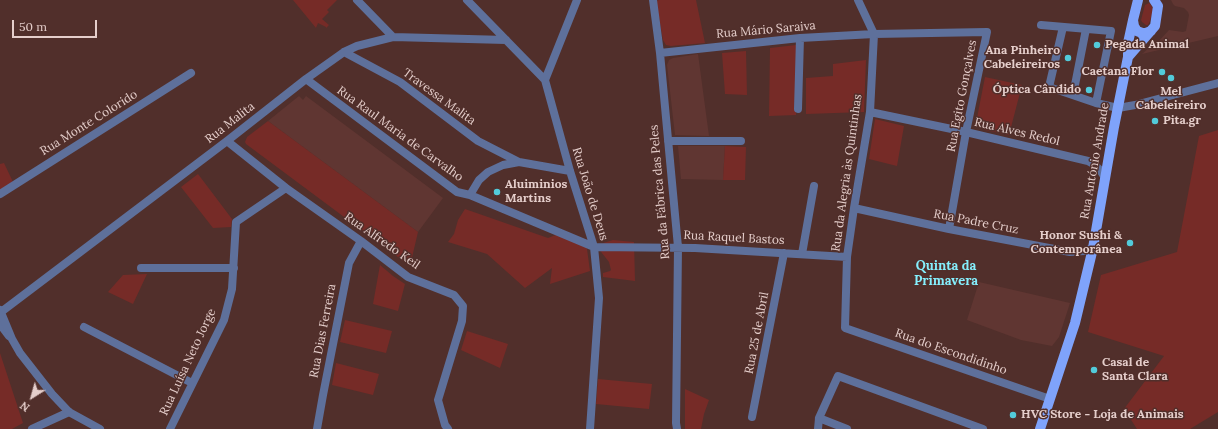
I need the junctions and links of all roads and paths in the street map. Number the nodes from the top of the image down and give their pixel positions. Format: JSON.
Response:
{"nodes":[{"id":1,"x":357,"y":0,"type":"edge"},
{"id":2,"x":467,"y":0,"type":"edge"},
{"id":3,"x":577,"y":0,"type":"edge"},
{"id":4,"x":652,"y":0,"type":"edge"},
{"id":5,"x":858,"y":0,"type":"edge"},
{"id":6,"x":1155,"y":0,"type":"edge"},
{"id":7,"x":1138,"y":1,"type":"edge"},
{"id":8,"x":1134,"y":20,"type":"junction"},
{"id":9,"x":1042,"y":25,"type":"dead end"},
{"id":10,"x":1063,"y":27,"type":"junction"},
{"id":11,"x":1086,"y":29,"type":"junction"},
{"id":12,"x":1151,"y":31,"type":"junction"},
{"id":13,"x":874,"y":34,"type":"junction"},
{"id":14,"x":393,"y":37,"type":"junction"},
{"id":15,"x":800,"y":38,"type":"junction"},
{"id":16,"x":506,"y":40,"type":"junction"},
{"id":17,"x":344,"y":52,"type":"junction"},
{"id":18,"x":660,"y":53,"type":"junction"},
{"id":19,"x":1128,"y":57,"type":"junction"},
{"id":20,"x":191,"y":73,"type":"dead end"},
{"id":21,"x":306,"y":79,"type":"junction"},
{"id":22,"x":545,"y":80,"type":"junction"},
{"id":23,"x":1218,"y":82,"type":"edge"},
{"id":24,"x":1073,"y":95,"type":"junction"},
{"id":25,"x":1096,"y":103,"type":"junction"},
{"id":26,"x":1118,"y":108,"type":"junction"},
{"id":27,"x":798,"y":109,"type":"dead end"},
{"id":28,"x":870,"y":112,"type":"junction"},
{"id":29,"x":966,"y":132,"type":"junction"},
{"id":30,"x":226,"y":141,"type":"junction"},
{"id":31,"x":668,"y":141,"type":"junction"},
{"id":32,"x":741,"y":141,"type":"dead end"},
{"id":33,"x":519,"y":162,"type":"junction"},
{"id":34,"x":570,"y":170,"type":"junction"},
{"id":35,"x":1105,"y":178,"type":"junction"},
{"id":36,"x":814,"y":186,"type":"dead end"},
{"id":37,"x":286,"y":188,"type":"junction"},
{"id":38,"x":0,"y":194,"type":"edge"},
{"id":39,"x":470,"y":196,"type":"junction"},
{"id":40,"x":854,"y":208,"type":"junction"},
{"id":41,"x":949,"y":229,"type":"junction"},
{"id":42,"x":361,"y":241,"type":"junction"},
{"id":43,"x":594,"y":247,"type":"junction"},
{"id":44,"x":678,"y":247,"type":"junction"},
{"id":45,"x":1093,"y":248,"type":"junction"},
{"id":46,"x":784,"y":253,"type":"junction"},
{"id":47,"x":802,"y":254,"type":"junction"},
{"id":48,"x":847,"y":257,"type":"junction"},
{"id":49,"x":141,"y":268,"type":"dead end"},
{"id":50,"x":234,"y":268,"type":"junction"},
{"id":51,"x":0,"y":311,"type":"edge"},
{"id":52,"x":0,"y":324,"type":"edge"},
{"id":53,"x":84,"y":327,"type":"dead end"},
{"id":54,"x":845,"y":328,"type":"joint"},
{"id":55,"x":12,"y":339,"type":"junction"},
{"id":56,"x":192,"y":383,"type":"junction"},
{"id":57,"x":1050,"y":399,"type":"junction"},
{"id":58,"x":69,"y":412,"type":"junction"},
{"id":59,"x":752,"y":417,"type":"dead end"},
{"id":60,"x":819,"y":418,"type":"junction"},
{"id":61,"x":32,"y":429,"type":"edge"},
{"id":62,"x":100,"y":429,"type":"edge"},
{"id":63,"x":170,"y":429,"type":"edge"},
{"id":64,"x":317,"y":429,"type":"edge"},
{"id":65,"x":448,"y":429,"type":"edge"},
{"id":66,"x":590,"y":429,"type":"edge"},
{"id":67,"x":677,"y":429,"type":"edge"},
{"id":68,"x":818,"y":429,"type":"edge"},
{"id":69,"x":847,"y":429,"type":"edge"},
{"id":70,"x":982,"y":429,"type":"edge"},
{"id":71,"x":1040,"y":429,"type":"edge"}],
"edges":[{"from":1,"to":14,"type":"street"},
{"from":2,"to":16,"type":"street","name":"Rua João de Deus"},
{"from":3,"to":22,"type":"street"},
{"from":4,"to":18,"type":"street","name":"Rua da Fábrica das Peles"},
{"from":5,"to":13,"type":"street","name":"Rua da Alegria às Quintinhas"},
{"from":6,"to":12,"type":"main road"},
{"from":7,"to":8,"type":"main road","name":"Rua António Andrade"},
{"from":8,"to":12,"type":"main road"},
{"from":8,"to":19,"type":"main road","name":"Rua António Andrade"},
{"from":9,"to":10,"type":"street"},
{"from":10,"to":11,"type":"street"},
{"from":10,"to":24,"type":"street"},
{"from":11,"to":24,"type":"street"},
{"from":11,"to":25,"type":"street"},
{"from":12,"to":19,"type":"main road"},
{"from":13,"to":15,"type":"street","name":"Rua Mário Saraiva"},
{"from":13,"to":28,"type":"street","name":"Rua da Alegria às Quintinhas"},
{"from":13,"to":29,"type":"street","name":"Rua Egito Gonçalves"},
{"from":14,"to":16,"type":"street","name":"Rua Malita"},
{"from":14,"to":17,"type":"street","name":"Rua Malita"},
{"from":15,"to":18,"type":"street","name":"Rua Mário Saraiva"},
{"from":15,"to":27,"type":"street"},
{"from":16,"to":22,"type":"street","name":"Rua João de Deus"},
{"from":17,"to":21,"type":"street","name":"Rua Malita"},
{"from":17,"to":33,"type":"street","name":"Travessa Malita"},
{"from":18,"to":31,"type":"street","name":"Rua da Fábrica das Peles"},
{"from":19,"to":26,"type":"main road","name":"Rua António Andrade"},
{"from":20,"to":38,"type":"street","name":"Rua Monte Colorido"},
{"from":21,"to":30,"type":"street","name":"Rua Malita"},
{"from":21,"to":39,"type":"street","name":"Rua Raul Maria de Carvalho"},
{"from":22,"to":34,"type":"street","name":"Rua João de Deus"},
{"from":23,"to":26,"type":"street"},
{"from":24,"to":25,"type":"street"},
{"from":25,"to":26,"type":"street"},
{"from":26,"to":35,"type":"main road","name":"Rua António Andrade"},
{"from":28,"to":29,"type":"street","name":"Rua Alves Redol"},
{"from":28,"to":40,"type":"street","name":"Rua da Alegria às Quintinhas"},
{"from":29,"to":35,"type":"street","name":"Rua Alves Redol"},
{"from":29,"to":41,"type":"street","name":"Rua Egito Gonçalves"},
{"from":30,"to":37,"type":"street","name":"Rua Alfredo Keil"},
{"from":30,"to":51,"type":"street","name":"Rua Malita"},
{"from":31,"to":32,"type":"street"},
{"from":31,"to":44,"type":"street","name":"Rua da Fábrica das Peles"},
{"from":33,"to":34,"type":"street","name":"Travessa Malita"},
{"from":33,"to":39,"type":"street","name":"Travessa Malita"},
{"from":34,"to":43,"type":"street","name":"Rua João de Deus"},
{"from":35,"to":45,"type":"main road","name":"Rua António Andrade"},
{"from":36,"to":47,"type":"street"},
{"from":37,"to":42,"type":"street","name":"Rua Alfredo Keil"},
{"from":37,"to":50,"type":"street","name":"Rua Luísa Neto Jorge"},
{"from":39,"to":43,"type":"street","name":"Rua Raul Maria de Carvalho"},
{"from":40,"to":41,"type":"street","name":"Rua Padre Cruz"},
{"from":40,"to":48,"type":"street","name":"Rua da Alegria às Quintinhas"},
{"from":41,"to":45,"type":"street","name":"Rua Padre Cruz"},
{"from":42,"to":64,"type":"street","name":"Rua Dias Ferreira"},
{"from":42,"to":65,"type":"street","name":"Rua Alfredo Keil"},
{"from":43,"to":44,"type":"street","name":"Rua Raquel Bastos"},
{"from":43,"to":66,"type":"street","name":"Rua João de Deus"},
{"from":44,"to":46,"type":"street","name":"Rua Raquel Bastos"},
{"from":44,"to":67,"type":"street","name":"Rua da Fábrica das Peles"},
{"from":45,"to":57,"type":"main road","name":"Rua António Andrade"},
{"from":46,"to":47,"type":"street","name":"Rua Raquel Bastos"},
{"from":46,"to":59,"type":"street","name":"Rua 25 de Abril"},
{"from":47,"to":48,"type":"street","name":"Rua Raquel Bastos"},
{"from":48,"to":54,"type":"street","name":"Rua da Alegria às Quintinhas"},
{"from":49,"to":50,"type":"street"},
{"from":50,"to":56,"type":"street","name":"Rua Luísa Neto Jorge"},
{"from":51,"to":55,"type":"street"},
{"from":52,"to":55,"type":"street"},
{"from":53,"to":56,"type":"street"},
{"from":54,"to":57,"type":"street","name":"Rua do Escondidinho"},
{"from":55,"to":58,"type":"street"},
{"from":56,"to":63,"type":"street","name":"Rua Luísa Neto Jorge"},
{"from":57,"to":71,"type":"main road","name":"Rua António Andrade"},
{"from":58,"to":61,"type":"street"},
{"from":58,"to":62,"type":"street"},
{"from":60,"to":68,"type":"street"},
{"from":60,"to":69,"type":"street"},
{"from":60,"to":70,"type":"street"}]}
